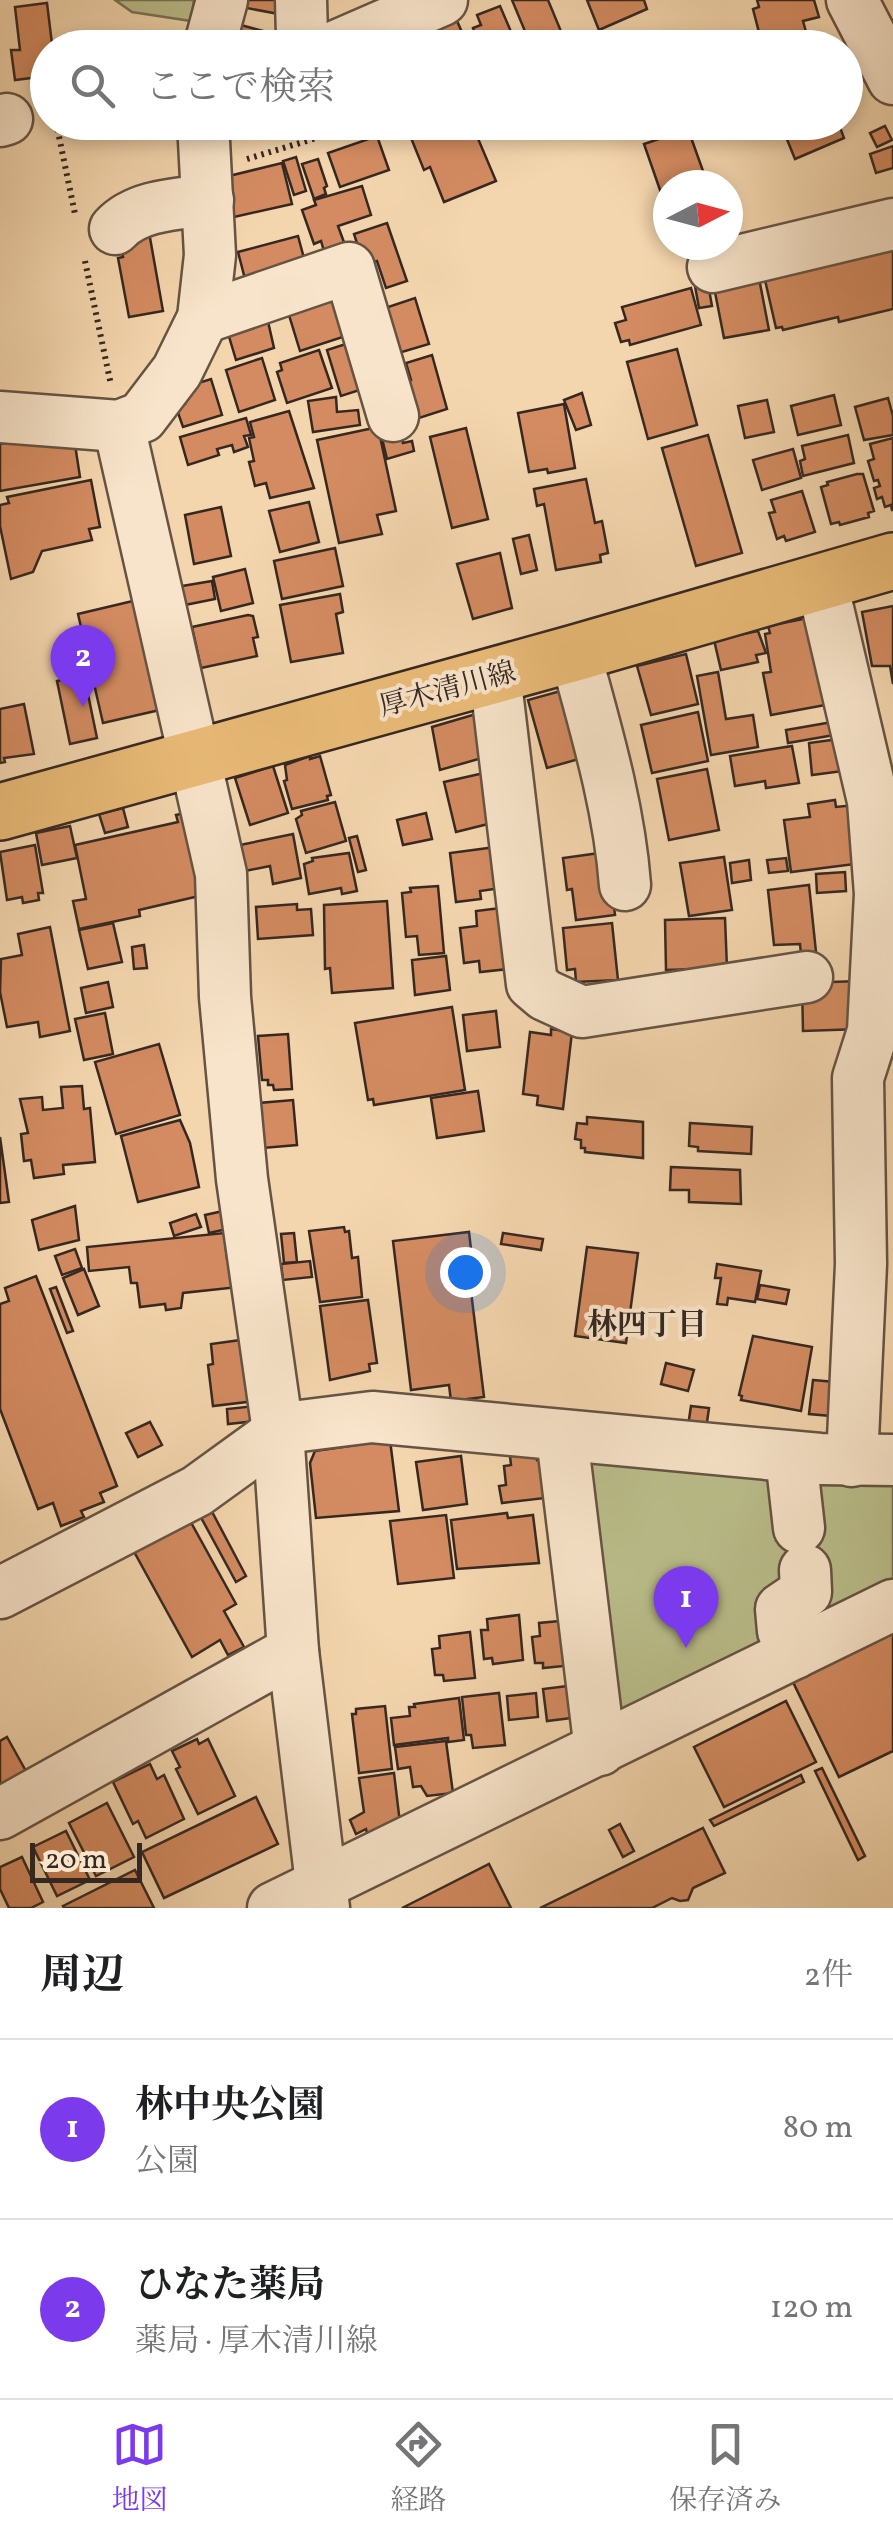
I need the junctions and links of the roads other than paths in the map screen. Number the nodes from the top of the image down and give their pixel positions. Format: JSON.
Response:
{"nodes":[{"id":1,"x":222,"y":0,"type":"edge"},
{"id":2,"x":301,"y":0,"type":"edge"},
{"id":3,"x":442,"y":0,"type":"edge"},
{"id":4,"x":852,"y":0,"type":"edge"},
{"id":5,"x":214,"y":30,"type":"edge"},
{"id":6,"x":302,"y":30,"type":"edge"},
{"id":7,"x":373,"y":30,"type":"edge"},
{"id":8,"x":893,"y":79,"type":"edge"},
{"id":9,"x":209,"y":152,"type":"edge"},
{"id":10,"x":893,"y":224,"type":"edge"},
{"id":11,"x":115,"y":230,"type":"dead end"},
{"id":12,"x":713,"y":267,"type":"dead end"},
{"id":13,"x":202,"y":318,"type":"junction"},
{"id":14,"x":392,"y":416,"type":"dead end"},
{"id":15,"x":0,"y":418,"type":"edge"},
{"id":16,"x":118,"y":426,"type":"junction"},
{"id":17,"x":893,"y":561,"type":"edge"},
{"id":18,"x":822,"y":583,"type":"junction"},
{"id":19,"x":575,"y":653,"type":"junction"},
{"id":20,"x":495,"y":675,"type":"junction"},
{"id":21,"x":196,"y":756,"type":"junction"},
{"id":22,"x":0,"y":812,"type":"edge"},
{"id":23,"x":632,"y":858,"type":"dead end"},
{"id":24,"x":807,"y":977,"type":"dead end"},
{"id":25,"x":883,"y":1025,"type":"edge"},
{"id":26,"x":278,"y":1431,"type":"junction"},
{"id":27,"x":562,"y":1437,"type":"junction"},
{"id":28,"x":791,"y":1457,"type":"junction"},
{"id":29,"x":872,"y":1460,"type":"edge"},
{"id":30,"x":0,"y":1593,"type":"edge"},
{"id":31,"x":893,"y":1605,"type":"edge"},
{"id":32,"x":294,"y":1650,"type":"junction"},
{"id":33,"x":795,"y":1654,"type":"junction"},
{"id":34,"x":600,"y":1750,"type":"junction"},
{"id":35,"x":0,"y":1814,"type":"edge"},
{"id":36,"x":322,"y":1896,"type":"edge"},
{"id":37,"x":273,"y":1908,"type":"edge"}],
"edges":[{"from":1,"to":5,"type":"street"},
{"from":2,"to":6,"type":"street"},
{"from":3,"to":7,"type":"street"},
{"from":4,"to":8,"type":"street"},
{"from":9,"to":11,"type":"street"},
{"from":9,"to":13,"type":"street"},
{"from":10,"to":12,"type":"street"},
{"from":13,"to":14,"type":"street"},
{"from":13,"to":16,"type":"street"},
{"from":15,"to":16,"type":"street"},
{"from":16,"to":21,"type":"street"},
{"from":17,"to":18,"type":"main road","name":"厚木清川線"},
{"from":18,"to":19,"type":"main road","name":"厚木清川線"},
{"from":18,"to":25,"type":"street"},
{"from":19,"to":20,"type":"main road","name":"厚木清川線"},
{"from":19,"to":23,"type":"street"},
{"from":20,"to":21,"type":"main road","name":"厚木清川線"},
{"from":20,"to":24,"type":"street"},
{"from":21,"to":22,"type":"main road","name":"厚木清川線"},
{"from":21,"to":26,"type":"street"},
{"from":25,"to":29,"type":"street"},
{"from":26,"to":27,"type":"street"},
{"from":26,"to":30,"type":"street"},
{"from":26,"to":32,"type":"street"},
{"from":27,"to":28,"type":"street"},
{"from":27,"to":34,"type":"street"},
{"from":28,"to":29,"type":"street"},
{"from":28,"to":33,"type":"street"},
{"from":31,"to":33,"type":"street"},
{"from":32,"to":35,"type":"street"},
{"from":32,"to":36,"type":"street"},
{"from":33,"to":34,"type":"street"},
{"from":34,"to":36,"type":"street"},
{"from":36,"to":37,"type":"street"}]}
